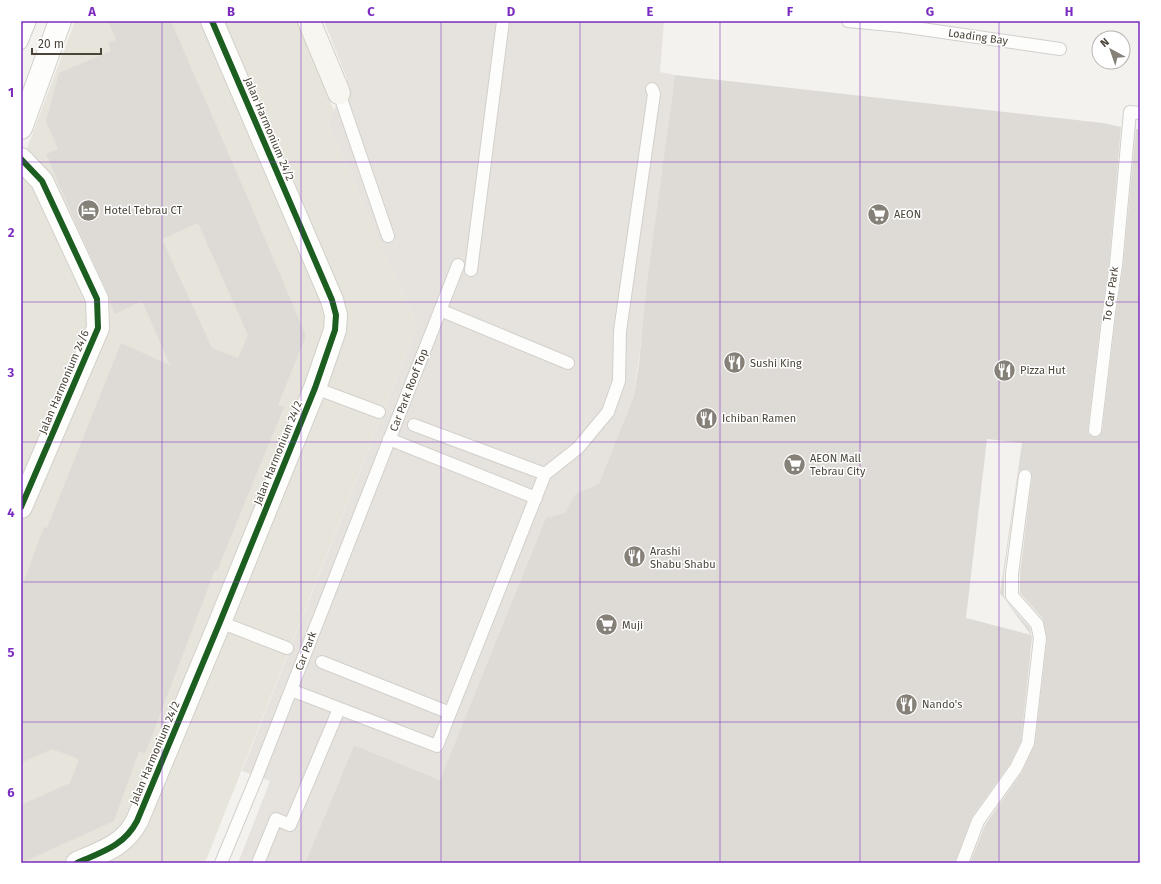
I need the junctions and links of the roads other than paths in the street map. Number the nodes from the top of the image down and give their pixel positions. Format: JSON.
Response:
{"nodes":[{"id":1,"x":30,"y":21,"type":"edge"},
{"id":2,"x":60,"y":21,"type":"edge"},
{"id":3,"x":212,"y":21,"type":"edge"},
{"id":4,"x":309,"y":21,"type":"edge"},
{"id":5,"x":503,"y":21,"type":"edge"},
{"id":6,"x":848,"y":21,"type":"edge"},
{"id":7,"x":21,"y":43,"type":"edge"},
{"id":8,"x":1060,"y":49,"type":"dead end"},
{"id":9,"x":652,"y":89,"type":"dead end"},
{"id":10,"x":339,"y":93,"type":"joint"},
{"id":11,"x":1135,"y":112,"type":"edge"},
{"id":12,"x":21,"y":128,"type":"edge"},
{"id":13,"x":21,"y":159,"type":"edge"},
{"id":14,"x":388,"y":236,"type":"dead end"},
{"id":15,"x":458,"y":265,"type":"dead end"},
{"id":16,"x":471,"y":270,"type":"dead end"},
{"id":17,"x":440,"y":310,"type":"junction"},
{"id":18,"x":568,"y":363,"type":"dead end"},
{"id":19,"x":315,"y":388,"type":"junction"},
{"id":20,"x":379,"y":412,"type":"dead end"},
{"id":21,"x":414,"y":425,"type":"dead end"},
{"id":22,"x":1095,"y":430,"type":"dead end"},
{"id":23,"x":390,"y":439,"type":"junction"},
{"id":24,"x":545,"y":474,"type":"junction"},
{"id":25,"x":1025,"y":476,"type":"dead end"},
{"id":26,"x":536,"y":498,"type":"junction"},
{"id":27,"x":21,"y":507,"type":"edge"},
{"id":28,"x":220,"y":622,"type":"junction"},
{"id":29,"x":287,"y":648,"type":"dead end"},
{"id":30,"x":322,"y":662,"type":"dead end"},
{"id":31,"x":291,"y":690,"type":"junction"},
{"id":32,"x":339,"y":708,"type":"junction"},
{"id":33,"x":450,"y":713,"type":"junction"},
{"id":34,"x":77,"y":863,"type":"edge"},
{"id":35,"x":221,"y":863,"type":"edge"},
{"id":36,"x":258,"y":863,"type":"edge"},
{"id":37,"x":962,"y":863,"type":"edge"}],
"edges":[{"from":1,"to":7,"type":"lane"},
{"from":2,"to":12,"type":"street"},
{"from":3,"to":19,"type":"street","name":"Jalan Harmonium 24/2"},
{"from":4,"to":10,"type":"main road"},
{"from":5,"to":16,"type":"lane"},
{"from":6,"to":8,"type":"lane","name":"Loading Bay"},
{"from":9,"to":24,"type":"lane"},
{"from":10,"to":14,"type":"lane"},
{"from":11,"to":22,"type":"lane","name":"To Car Park"},
{"from":13,"to":27,"type":"street","name":"Jalan Harmonium 24/6"},
{"from":15,"to":17,"type":"lane","name":"Car Park Roof Top"},
{"from":17,"to":18,"type":"lane"},
{"from":17,"to":23,"type":"lane","name":"Car Park Roof Top"},
{"from":19,"to":20,"type":"lane"},
{"from":19,"to":28,"type":"street","name":"Jalan Harmonium 24/2"},
{"from":21,"to":24,"type":"lane"},
{"from":23,"to":26,"type":"lane"},
{"from":23,"to":31,"type":"lane","name":"Car Park"},
{"from":24,"to":26,"type":"lane"},
{"from":25,"to":37,"type":"lane"},
{"from":26,"to":33,"type":"lane"},
{"from":28,"to":29,"type":"lane"},
{"from":28,"to":34,"type":"street","name":"Jalan Harmonium 24/2"},
{"from":30,"to":33,"type":"lane"},
{"from":31,"to":32,"type":"lane"},
{"from":31,"to":35,"type":"lane","name":"Car Park"},
{"from":32,"to":33,"type":"lane"},
{"from":32,"to":36,"type":"lane"}]}
